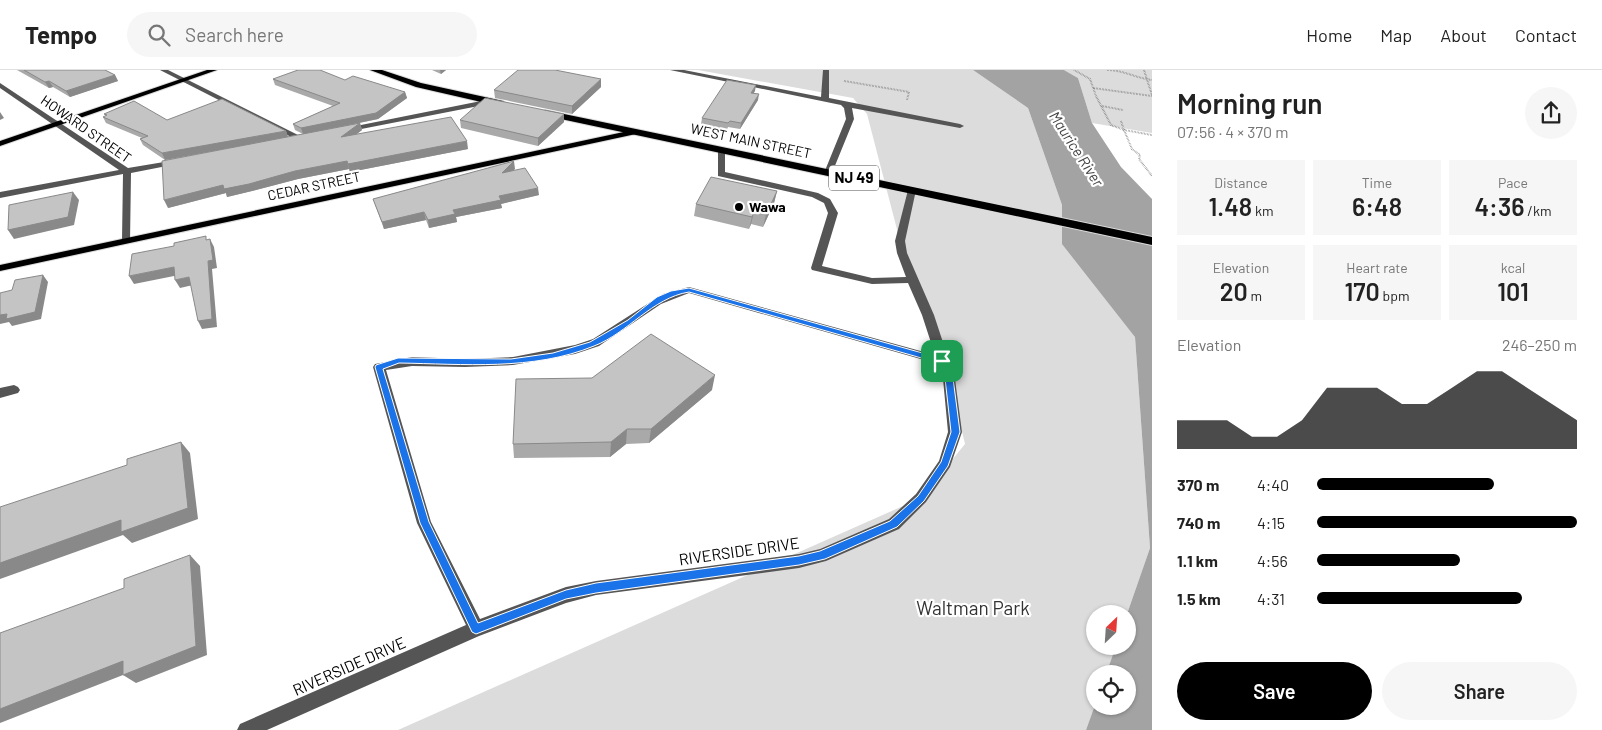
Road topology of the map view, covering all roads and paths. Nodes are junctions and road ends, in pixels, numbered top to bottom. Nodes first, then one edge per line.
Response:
1 (163, 70) edge
2 (214, 70) edge
3 (374, 70) edge
4 (673, 70) edge
5 (1074, 70) edge
6 (1107, 70) edge
7 (1144, 70) edge
8 (826, 74) edge
9 (1147, 79) junction
10 (184, 80) junction
11 (1152, 80) edge
12 (0, 85) edge
13 (1093, 88) junction
14 (1152, 96) edge
15 (825, 98) junction
16 (907, 100) dead end
17 (491, 101) junction
18 (845, 104) junction
19 (510, 105) edge
20 (1102, 106) junction
21 (1123, 110) dead end
22 (538, 112) edge
23 (1121, 121) dead end
24 (57, 125) junction
25 (960, 126) dead end
26 (1124, 130) junction
27 (340, 131) edge
28 (633, 132) junction
29 (1152, 135) edge
30 (312, 137) edge
31 (302, 139) junction
32 (283, 142) edge
33 (0, 144) edge
34 (721, 150) junction
35 (186, 160) edge
36 (127, 171) junction
37 (828, 173) junction
38 (1152, 176) edge
39 (912, 190) junction
40 (0, 194) edge
41 (127, 240) junction
42 (1152, 241) edge
43 (0, 268) edge
44 (912, 280) junction
45 (942, 361) junction
46 (14, 390) dead end
47 (0, 393) edge
48 (476, 629) junction
49 (246, 730) edge

1 - 10 street
2 - 10 main road
3 - 17 highway
4 - 15 street
5 - 13 path
6 - 9 path
7 - 9 path
8 - 15 street
8 - 16 path
9 - 11 path
9 - 14 path
10 - 24 main road
10 - 31 street
12 - 24 street, HOWARD STREET
13 - 14 path
13 - 20 path
15 - 18 street
17 - 19 highway
17 - 27 street
18 - 25 street
18 - 37 street
20 - 21 path
20 - 26 path
22 - 28 highway, WEST MAIN STREET / NJ 49
23 - 26 path
24 - 33 main road
24 - 36 street, HOWARD STREET
26 - 29 path
26 - 38 path
28 - 34 highway, WEST MAIN STREET / NJ 49
28 - 41 main road, CEDAR STREET
30 - 31 street
31 - 32 street
34 - 37 highway, WEST MAIN STREET / NJ 49
34 - 44 street
35 - 36 street
36 - 40 street
36 - 41 street, HOWARD STREET
37 - 39 highway, WEST MAIN STREET / NJ 49
39 - 42 highway, WEST MAIN STREET / NJ 49
39 - 44 street, RIVERSIDE DRIVE
41 - 43 main road, CEDAR STREET
44 - 45 street, RIVERSIDE DRIVE
45 - 48 street, RIVERSIDE DRIVE
45 - 48 street
46 - 47 street
48 - 49 street, RIVERSIDE DRIVE

